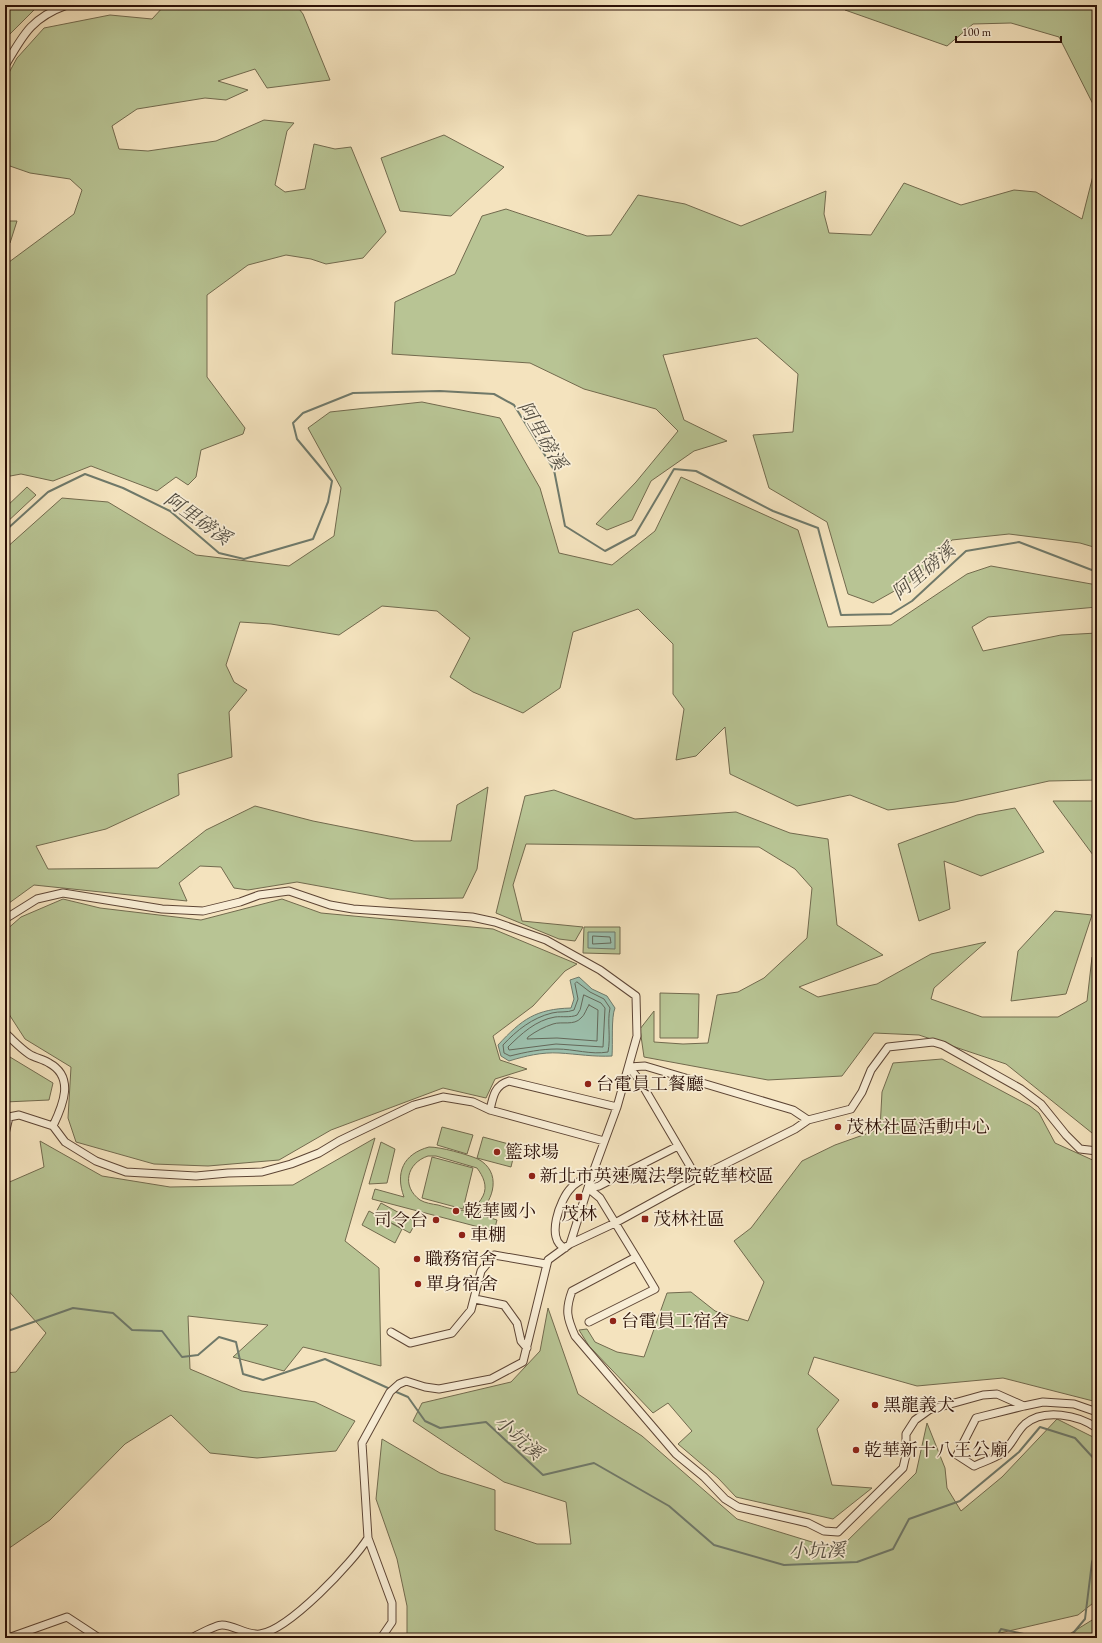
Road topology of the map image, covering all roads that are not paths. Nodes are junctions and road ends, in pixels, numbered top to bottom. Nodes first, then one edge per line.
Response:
1 (67, 5) edge
2 (5, 66) edge
3 (5, 919) edge
4 (5, 1033) edge
5 (629, 1068) junction
6 (617, 1107) junction
7 (490, 1110) junction
8 (808, 1120) junction
9 (53, 1126) junction
10 (5, 1134) edge
11 (604, 1141) junction
12 (678, 1146) junction
13 (1097, 1151) edge
14 (592, 1175) junction
15 (698, 1178) junction
16 (588, 1188) junction
17 (615, 1222) junction
18 (567, 1246) junction
19 (636, 1257) junction
20 (546, 1264) junction
21 (475, 1298) junction
22 (589, 1322) dead end
23 (391, 1332) dead end
24 (527, 1348) junction
25 (1024, 1406) junction
26 (1097, 1412) edge
27 (1097, 1428) edge
28 (368, 1538) junction
29 (8, 1638) edge
30 (99, 1638) edge
31 (191, 1638) edge
32 (382, 1638) edge

1 - 2 street
3 - 5 street
4 - 9 street
5 - 6 street
5 - 8 street
5 - 12 street
6 - 7 street
6 - 11 street
7 - 9 street
7 - 11 street
8 - 13 street
8 - 15 street
9 - 10 street
11 - 14 street
12 - 15 street
12 - 16 street
14 - 16 street
14 - 18 street
15 - 17 street
16 - 17 street
16 - 18 street
17 - 18 street
17 - 19 street
18 - 20 street
19 - 22 street
19 - 25 street
20 - 21 street
20 - 24 street
21 - 23 street
21 - 24 street
24 - 28 street
25 - 26 street
25 - 27 street
28 - 31 street
28 - 32 street
29 - 30 street

